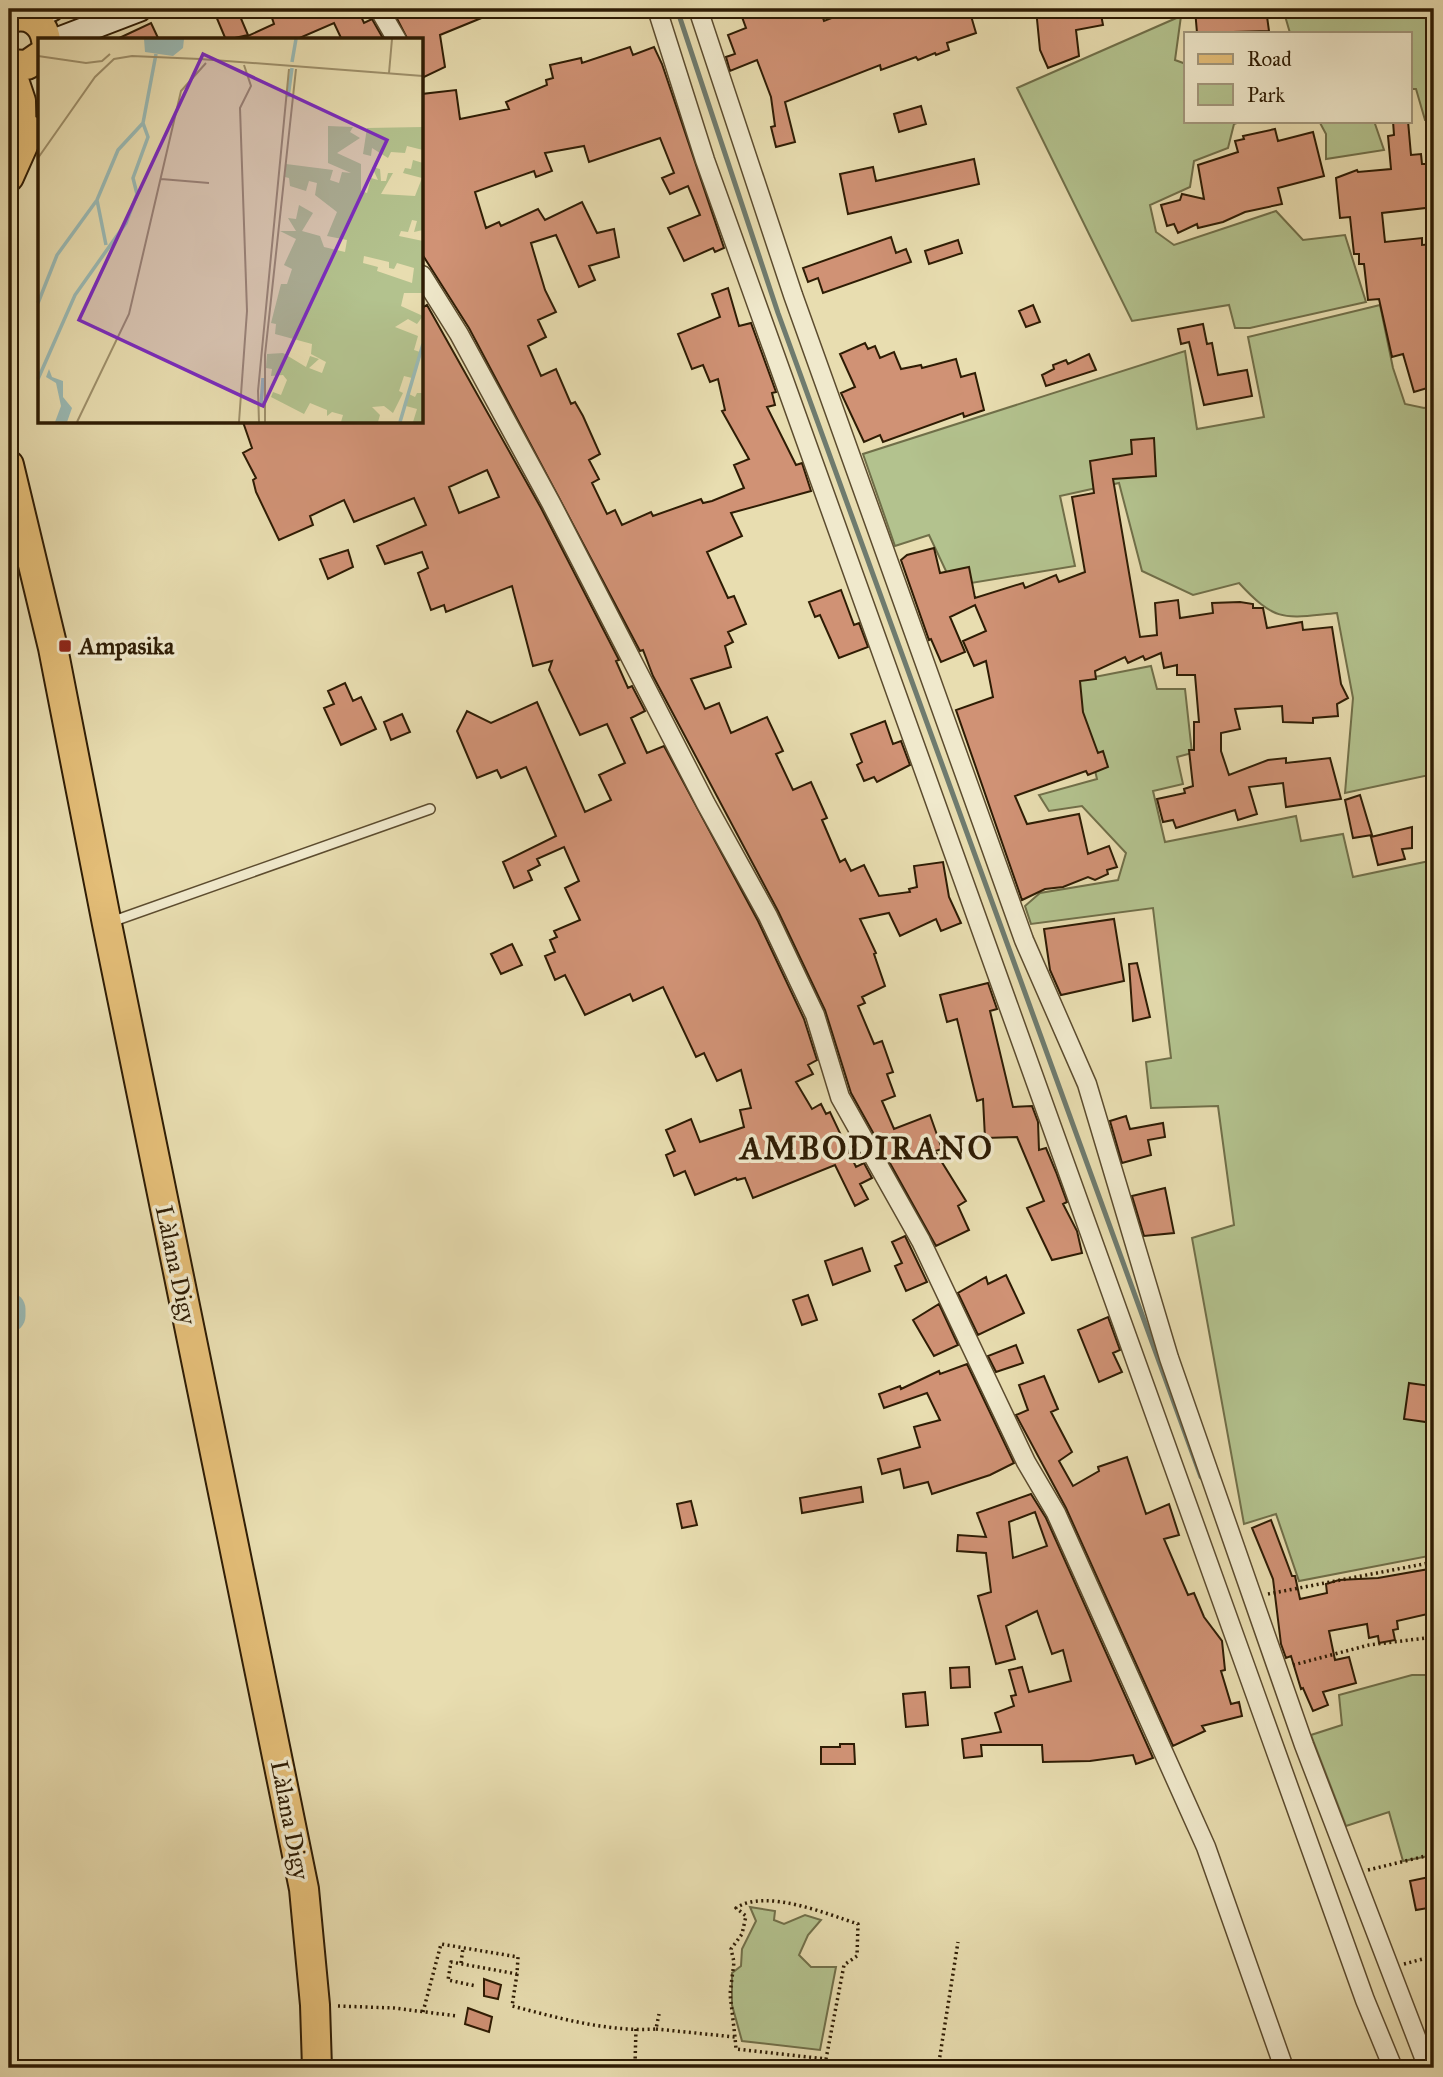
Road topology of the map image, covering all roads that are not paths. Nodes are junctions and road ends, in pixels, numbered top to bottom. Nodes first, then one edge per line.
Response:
1 (51, 9) edge
2 (139, 9) edge
3 (379, 9) edge
4 (657, 9) edge
5 (698, 9) edge
6 (14, 15) edge
7 (45, 38) edge
8 (63, 38) edge
9 (396, 38) edge
10 (38, 57) edge
11 (9, 64) edge
12 (38, 110) edge
13 (22, 146) junction
14 (9, 177) edge
15 (424, 278) edge
16 (9, 465) edge
17 (430, 809) dead end
18 (107, 924) junction
19 (317, 2068) edge
20 (1284, 2068) edge
21 (1393, 2068) edge
22 (1428, 2068) edge

1 - 6 main road
2 - 8 main road
3 - 9 street
4 - 21 street
5 - 22 street
6 - 7 main road
10 - 11 main road
11 - 13 main road
12 - 13 main road
13 - 14 main road
15 - 20 street
16 - 18 main road, Làlana Digy
17 - 18 lane
18 - 19 main road, Làlana Digy

